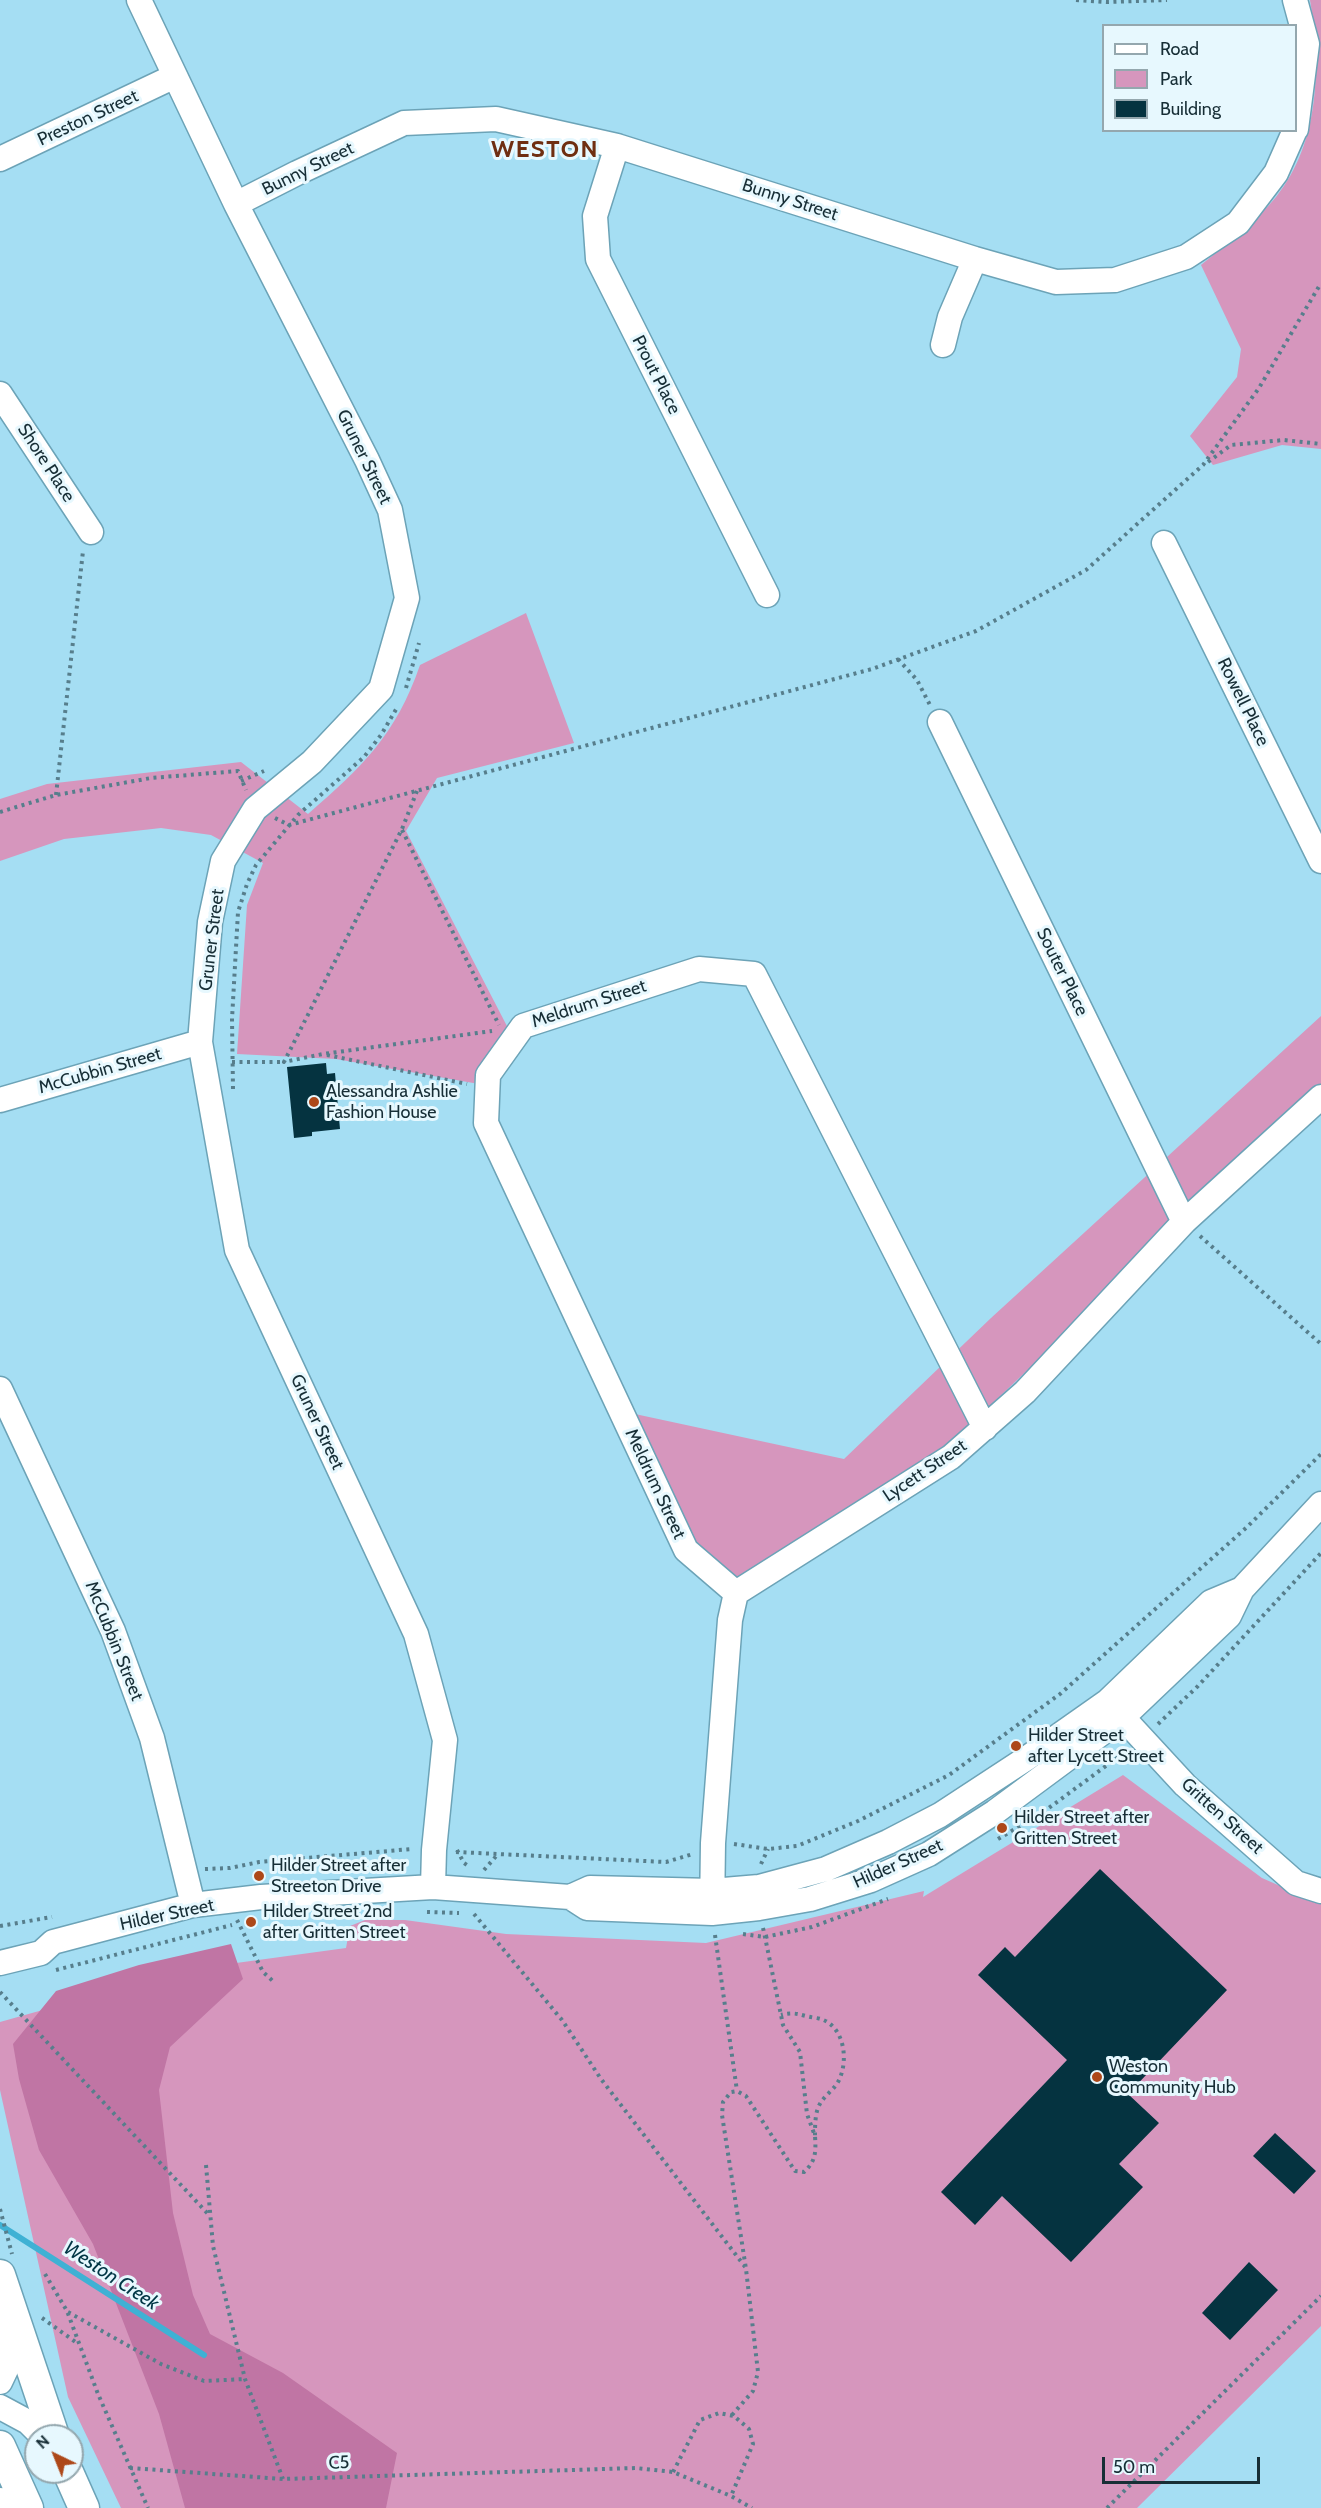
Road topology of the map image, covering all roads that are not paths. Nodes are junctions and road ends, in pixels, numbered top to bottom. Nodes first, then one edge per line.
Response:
1 (139, 0) edge
2 (1295, 0) edge
3 (175, 76) junction
4 (1297, 116) edge
5 (1294, 132) edge
6 (617, 146) junction
7 (0, 159) edge
8 (236, 204) junction
9 (975, 259) junction
10 (943, 345) dead end
11 (0, 394) edge
12 (91, 532) road end
13 (1164, 543) dead end
14 (767, 596) dead end
15 (940, 722) road end
16 (1321, 861) edge
17 (200, 1042) junction
18 (1321, 1097) edge
19 (0, 1100) edge
20 (1184, 1222) junction
21 (0, 1389) edge
22 (985, 1428) junction
23 (1321, 1504) edge
24 (736, 1593) junction
25 (1115, 1709) junction
26 (433, 1887) junction
27 (1321, 1891) edge
28 (193, 1905) junction
29 (716, 1912) junction
30 (53, 1942) junction
31 (0, 1945) edge
32 (0, 1963) edge
33 (4, 2287) edge
34 (0, 2382) edge
35 (0, 2407) edge
36 (30, 2424) edge
37 (50, 2424) edge
38 (0, 2446) edge
39 (73, 2484) edge
40 (0, 2503) edge
41 (2, 2508) edge
42 (28, 2508) edge
43 (84, 2508) edge

1 - 3 street, Gruner Street
2 - 4 street, Bunny Street
3 - 7 street, Preston Street
3 - 8 street, Gruner Street
5 - 9 street, Bunny Street
6 - 8 street, Bunny Street
6 - 9 street, Bunny Street
6 - 14 street, Prout Place
8 - 17 street, Gruner Street
9 - 10 street
11 - 12 street, Shore Place
13 - 16 street, Rowell Place
15 - 20 street, Souter Place
17 - 19 street, McCubbin Street
17 - 26 street, Gruner Street
18 - 20 street, Lycett Street
20 - 22 street, Lycett Street
21 - 28 street, McCubbin Street
22 - 24 street, Lycett Street
22 - 24 street, Meldrum Street
23 - 25 street, Hilder Street
24 - 29 street
25 - 27 street, Gritten Street
25 - 29 street, Hilder Street
26 - 28 street, Hilder Street
26 - 29 street, Hilder Street
28 - 30 street, Hilder Street
30 - 31 street, Hilder Street
30 - 32 street, Hilder Street
33 - 34 street
33 - 37 main road
35 - 36 street
38 - 42 main road
39 - 43 main road
40 - 41 main road

